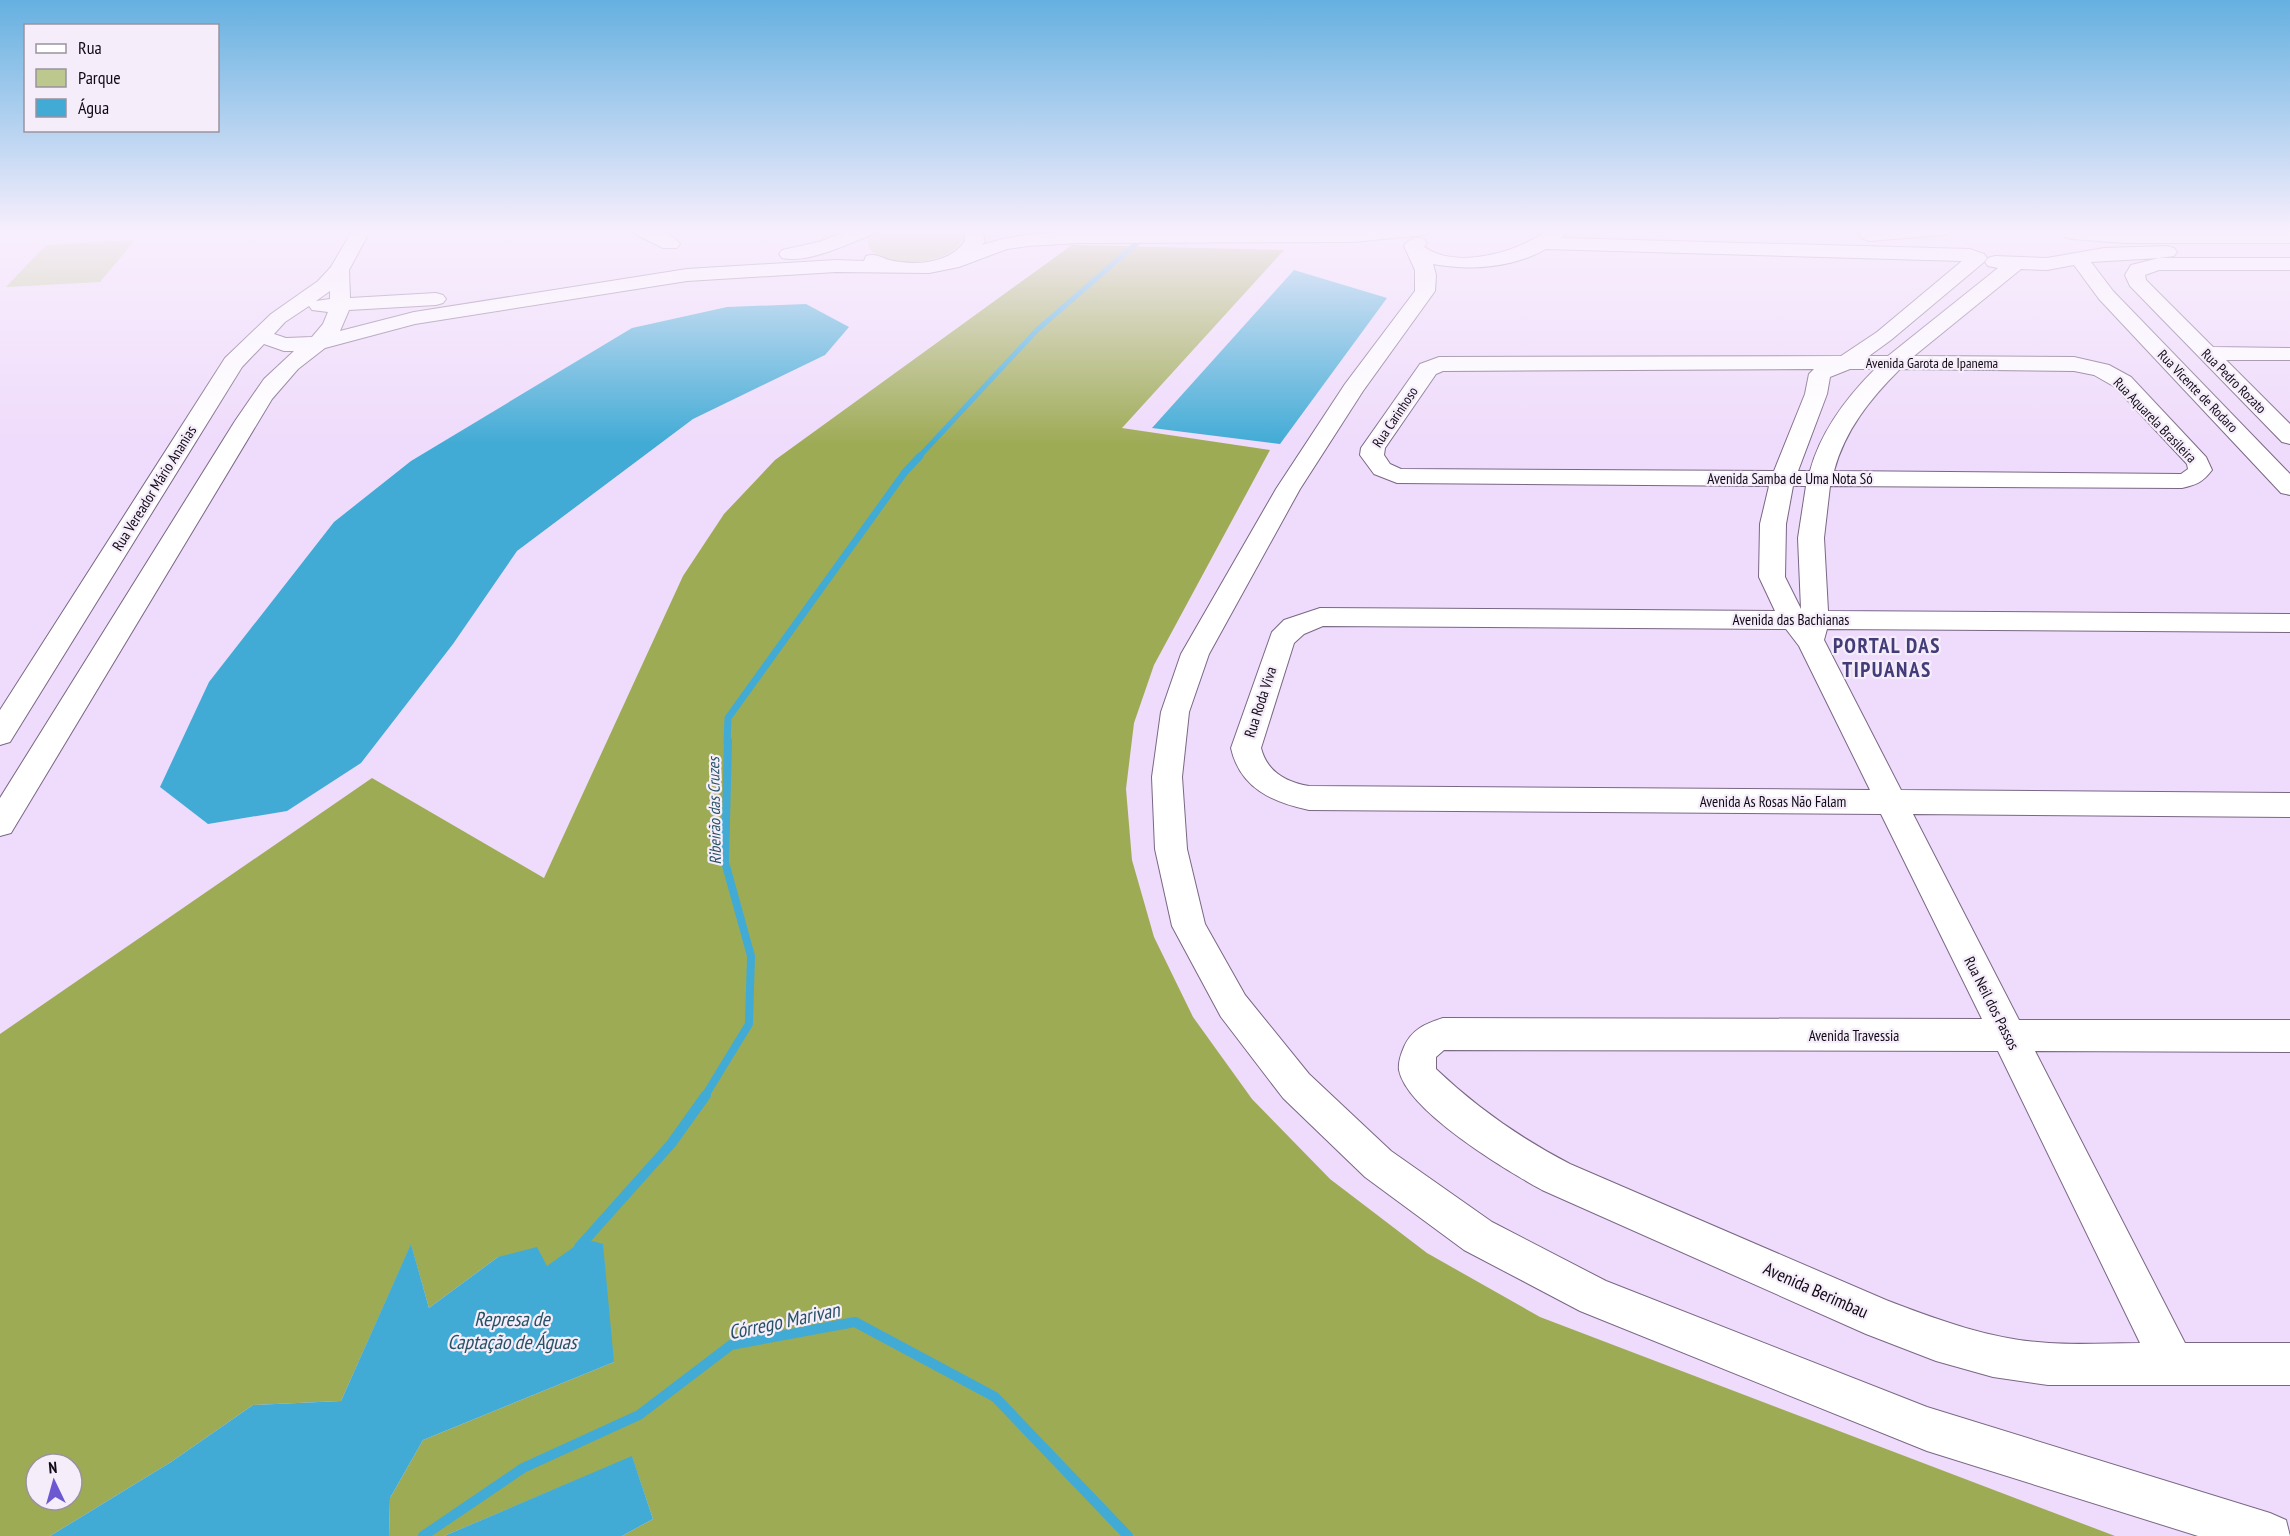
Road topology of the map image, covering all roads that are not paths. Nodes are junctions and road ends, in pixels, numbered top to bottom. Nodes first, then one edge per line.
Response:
1 (303, 301) edge
2 (340, 301) edge
3 (394, 301) edge
4 (524, 301) edge
5 (1417, 301) edge
6 (1418, 301) edge
7 (1926, 301) edge
8 (1969, 301) edge
9 (2111, 301) edge
10 (2155, 301) edge
11 (339, 304) junction
12 (1414, 304) junction
13 (1921, 305) junction
14 (290, 310) junction
15 (1949, 317) junction
16 (261, 336) junction
17 (318, 343) junction
18 (2206, 353) junction
19 (2290, 354) edge
20 (1846, 362) junction
21 (1761, 363) junction
22 (1892, 363) junction
23 (1435, 365) joint
24 (2101, 370) joint
25 (1816, 394) junction
26 (1854, 405) junction
27 (2290, 437) edge
28 (1384, 471) joint
29 (2196, 476) joint
30 (1783, 478) junction
31 (1820, 478) junction
32 (2290, 488) edge
33 (2290, 623) edge
34 (1294, 627) joint
35 (1807, 627) junction
36 (0, 734) edge
37 (1261, 778) joint
38 (1892, 802) junction
39 (2290, 805) edge
40 (0, 824) edge
41 (2008, 1035) junction
42 (2290, 1036) edge
43 (1423, 1046) joint
44 (2173, 1364) junction
45 (2290, 1364) edge
46 (2270, 1536) edge

1 - 14 street, Rua Vereador Mário Ananias
2 - 11 street
3 - 11 street
4 - 17 street
5 - 12 street
6 - 12 street
7 - 13 street, Rua Neil dos Passos
8 - 15 street, Rua Neil dos Passos
9 - 32 street, Rua Vicente de Rodaro
10 - 18 street, Rua Pedro Rozato
11 - 14 street
11 - 17 street
12 - 46 street
13 - 15 street
13 - 20 street, Rua Neil dos Passos
14 - 16 street, Rua Vereador Mário Ananias
15 - 22 street, Rua Neil dos Passos
16 - 17 street
16 - 36 street, Rua Vereador Mário Ananias
17 - 40 street
18 - 19 street
18 - 27 street, Rua Pedro Rozato
20 - 21 street, Avenida Garota de Ipanema
20 - 22 street, Avenida Garota de Ipanema
20 - 25 street, Rua Neil dos Passos
21 - 23 street, Avenida Garota de Ipanema
21 - 25 street, Avenida Garota de Ipanema
22 - 24 street, Avenida Garota de Ipanema
22 - 26 street, Rua Neil dos Passos
23 - 28 street, Rua Carinhoso
24 - 29 street, Rua Aquarela Brasileira
25 - 26 street, Avenida Garota de Ipanema
25 - 30 street, Rua Neil dos Passos
26 - 31 street, Rua Neil dos Passos
28 - 30 street, Avenida Samba de Uma Nota Só
29 - 31 street, Avenida Samba de Uma Nota Só
30 - 31 street, Avenida Samba de Uma Nota Só
30 - 35 street, Rua Neil dos Passos
31 - 35 street, Rua Neil dos Passos
33 - 35 street, Avenida das Bachianas
34 - 35 street, Avenida das Bachianas
34 - 37 street, Rua Roda Viva
35 - 38 street, Rua Neil dos Passos
37 - 38 street, Avenida As Rosas Não Falam
38 - 39 street, Avenida As Rosas Não Falam
38 - 41 street, Rua Neil dos Passos
41 - 42 street, Avenida Travessia
41 - 43 street, Avenida Travessia
41 - 44 street, Rua Neil dos Passos
43 - 44 street, Avenida Berimbau
44 - 45 street, Avenida Berimbau

